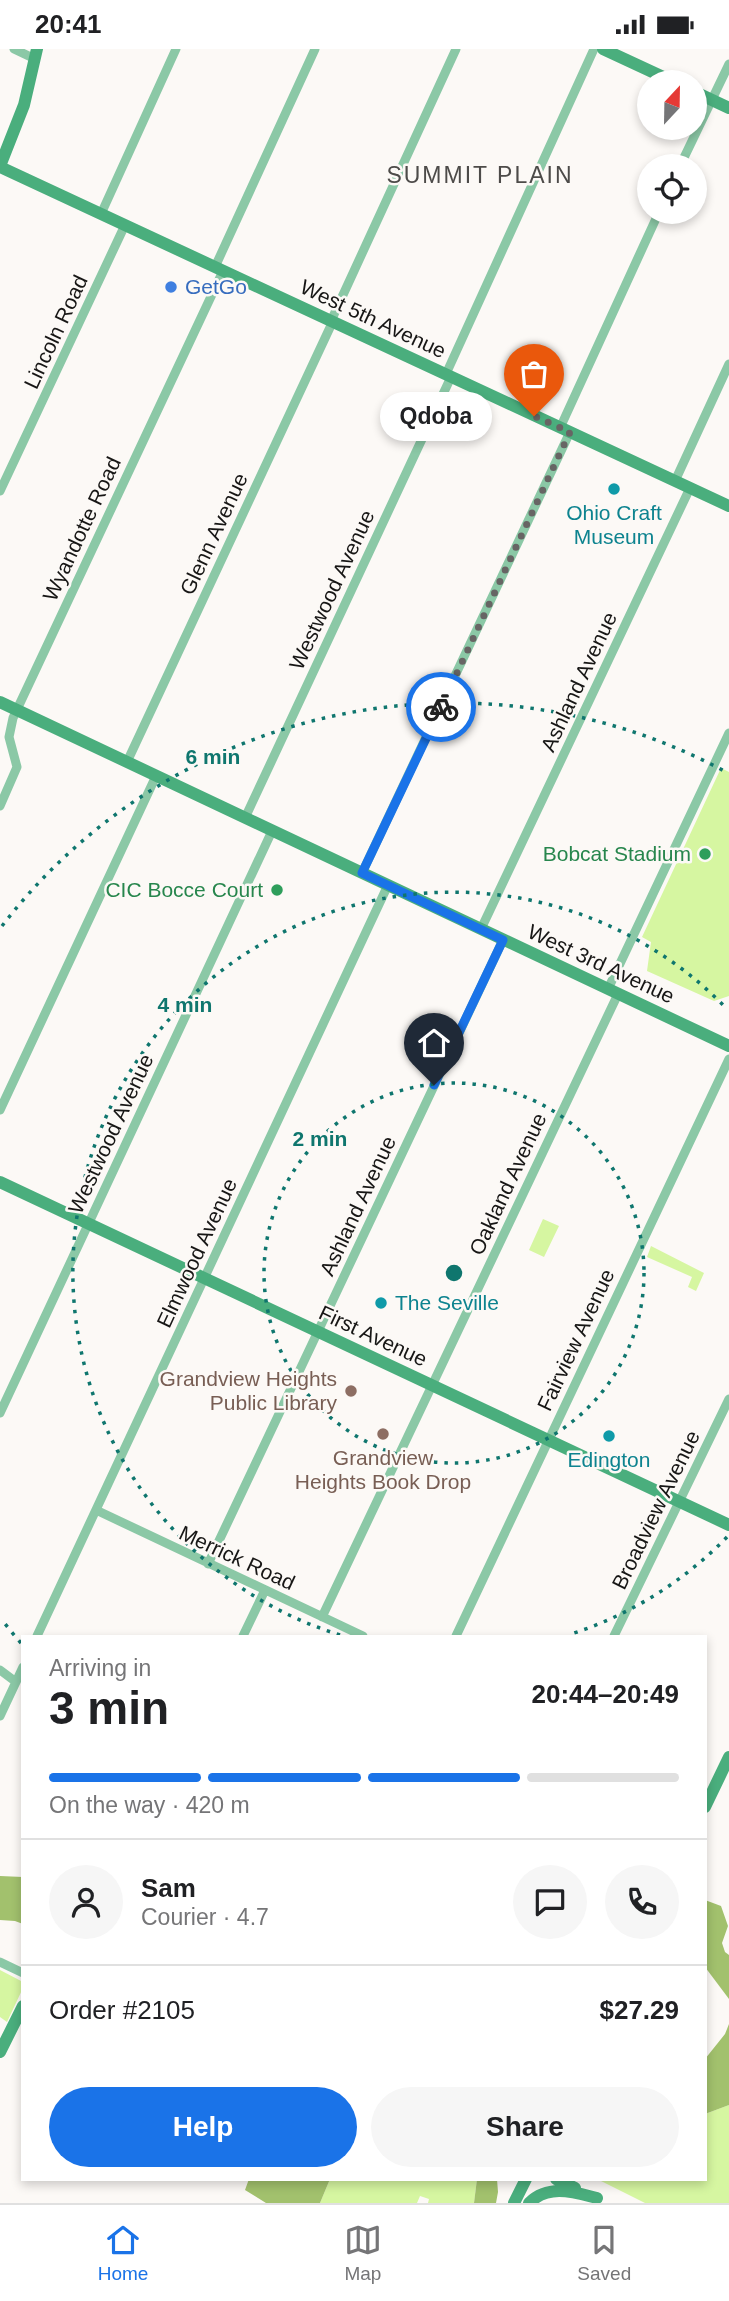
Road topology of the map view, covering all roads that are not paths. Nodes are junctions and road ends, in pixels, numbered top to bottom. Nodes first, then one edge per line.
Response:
1 (14, 49) edge
2 (176, 49) edge
3 (315, 49) edge
4 (456, 49) edge
5 (594, 49) edge
6 (603, 49) edge
7 (36, 54) edge
8 (729, 64) edge
9 (648, 70) edge
10 (707, 98) edge
11 (711, 100) junction
12 (729, 108) edge
13 (686, 154) edge
14 (0, 167) edge
15 (100, 214) junction
16 (655, 224) edge
17 (125, 225) junction
18 (219, 269) junction
19 (332, 321) junction
20 (729, 364) edge
21 (448, 376) junction
22 (565, 430) junction
23 (675, 481) junction
24 (690, 488) junction
25 (0, 491) edge
26 (729, 506) edge
27 (0, 702) edge
28 (16, 710) junction
29 (729, 733) edge
30 (127, 762) junction
31 (156, 776) junction
32 (0, 806) edge
33 (245, 818) junction
34 (272, 831) junction
35 (362, 873) junction
36 (388, 885) junction
37 (481, 929) junction
38 (503, 940) junction
39 (613, 991) junction
40 (729, 1046) edge
41 (729, 1059) edge
42 (0, 1109) edge
43 (0, 1182) edge
44 (89, 1224) junction
45 (205, 1278) junction
46 (317, 1331) junction
47 (433, 1385) junction
48 (729, 1399) edge
49 (0, 1413) edge
50 (549, 1440) junction
51 (680, 1501) junction
52 (96, 1510) junction
53 (729, 1525) edge
54 (208, 1564) junction
55 (265, 1590) junction
56 (323, 1617) junction
57 (37, 1635) edge
58 (243, 1635) edge
59 (361, 1635) edge
60 (456, 1635) edge
61 (614, 1635) edge
62 (0, 1670) edge
63 (21, 1671) edge
64 (16, 1682) junction
65 (0, 1716) edge
66 (729, 1757) edge
67 (723, 1784) edge
68 (707, 1804) edge
69 (0, 1962) edge
70 (21, 1972) edge
71 (21, 2010) edge
72 (0, 2052) edge
73 (525, 2181) edge
74 (560, 2181) edge
75 (602, 2201) edge
76 (514, 2203) edge
77 (529, 2203) edge

1 - 7 street
2 - 15 street
3 - 18 street, Wyandotte Road
4 - 19 street, Glenn Avenue
5 - 21 street, Westwood Avenue
6 - 9 street
7 - 14 street
8 - 11 street
10 - 11 street
11 - 12 street
11 - 13 street
14 - 15 street, West 5th Avenue
15 - 17 street, West 5th Avenue
16 - 22 street
17 - 18 street, West 5th Avenue
17 - 25 street, Lincoln Road
18 - 19 street, West 5th Avenue
18 - 28 street, Wyandotte Road
19 - 21 street, West 5th Avenue
19 - 30 street, Glenn Avenue
20 - 23 street
21 - 22 street, West 5th Avenue
21 - 33 street, Westwood Avenue
22 - 23 street, West 5th Avenue
22 - 35 street
23 - 24 street, West 5th Avenue
24 - 26 street, West 5th Avenue
24 - 37 street, Ashland Avenue
27 - 28 street, West 3rd Avenue
28 - 30 street, West 3rd Avenue
28 - 32 street, Wyandotte Road
29 - 39 street, Oakland Avenue
30 - 31 street, West 3rd Avenue
31 - 33 street, West 3rd Avenue
31 - 42 street
33 - 34 street, West 3rd Avenue
34 - 35 street, West 3rd Avenue
34 - 44 street, Westwood Avenue
35 - 36 street, West 3rd Avenue
36 - 37 street, West 3rd Avenue
36 - 45 street, Elmwood Avenue
37 - 38 street, West 3rd Avenue
38 - 39 street, West 3rd Avenue
38 - 46 street, Ashland Avenue
39 - 40 street, West 3rd Avenue
39 - 47 street, Oakland Avenue
41 - 50 street, Fairview Avenue
43 - 44 street, First Avenue
44 - 45 street, First Avenue
44 - 49 street, Westwood Avenue
45 - 46 street, First Avenue
45 - 52 street, Elmwood Avenue
46 - 47 street, First Avenue
46 - 54 street, Ashland Avenue
47 - 50 street, First Avenue
47 - 56 street, Oakland Avenue
48 - 51 street, Broadview Avenue
50 - 51 street, First Avenue
50 - 60 street, Fairview Avenue
51 - 53 street, First Avenue
51 - 61 street, Broadview Avenue
52 - 54 street, Merrick Road
52 - 57 street, Elmwood Avenue
54 - 55 street, Merrick Road
55 - 56 street, Merrick Road
55 - 58 street
56 - 59 street, Merrick Road
62 - 64 street
63 - 64 street
64 - 65 street
66 - 67 street
67 - 68 street
69 - 70 street
71 - 72 street
73 - 76 street
74 - 75 street
75 - 77 street

